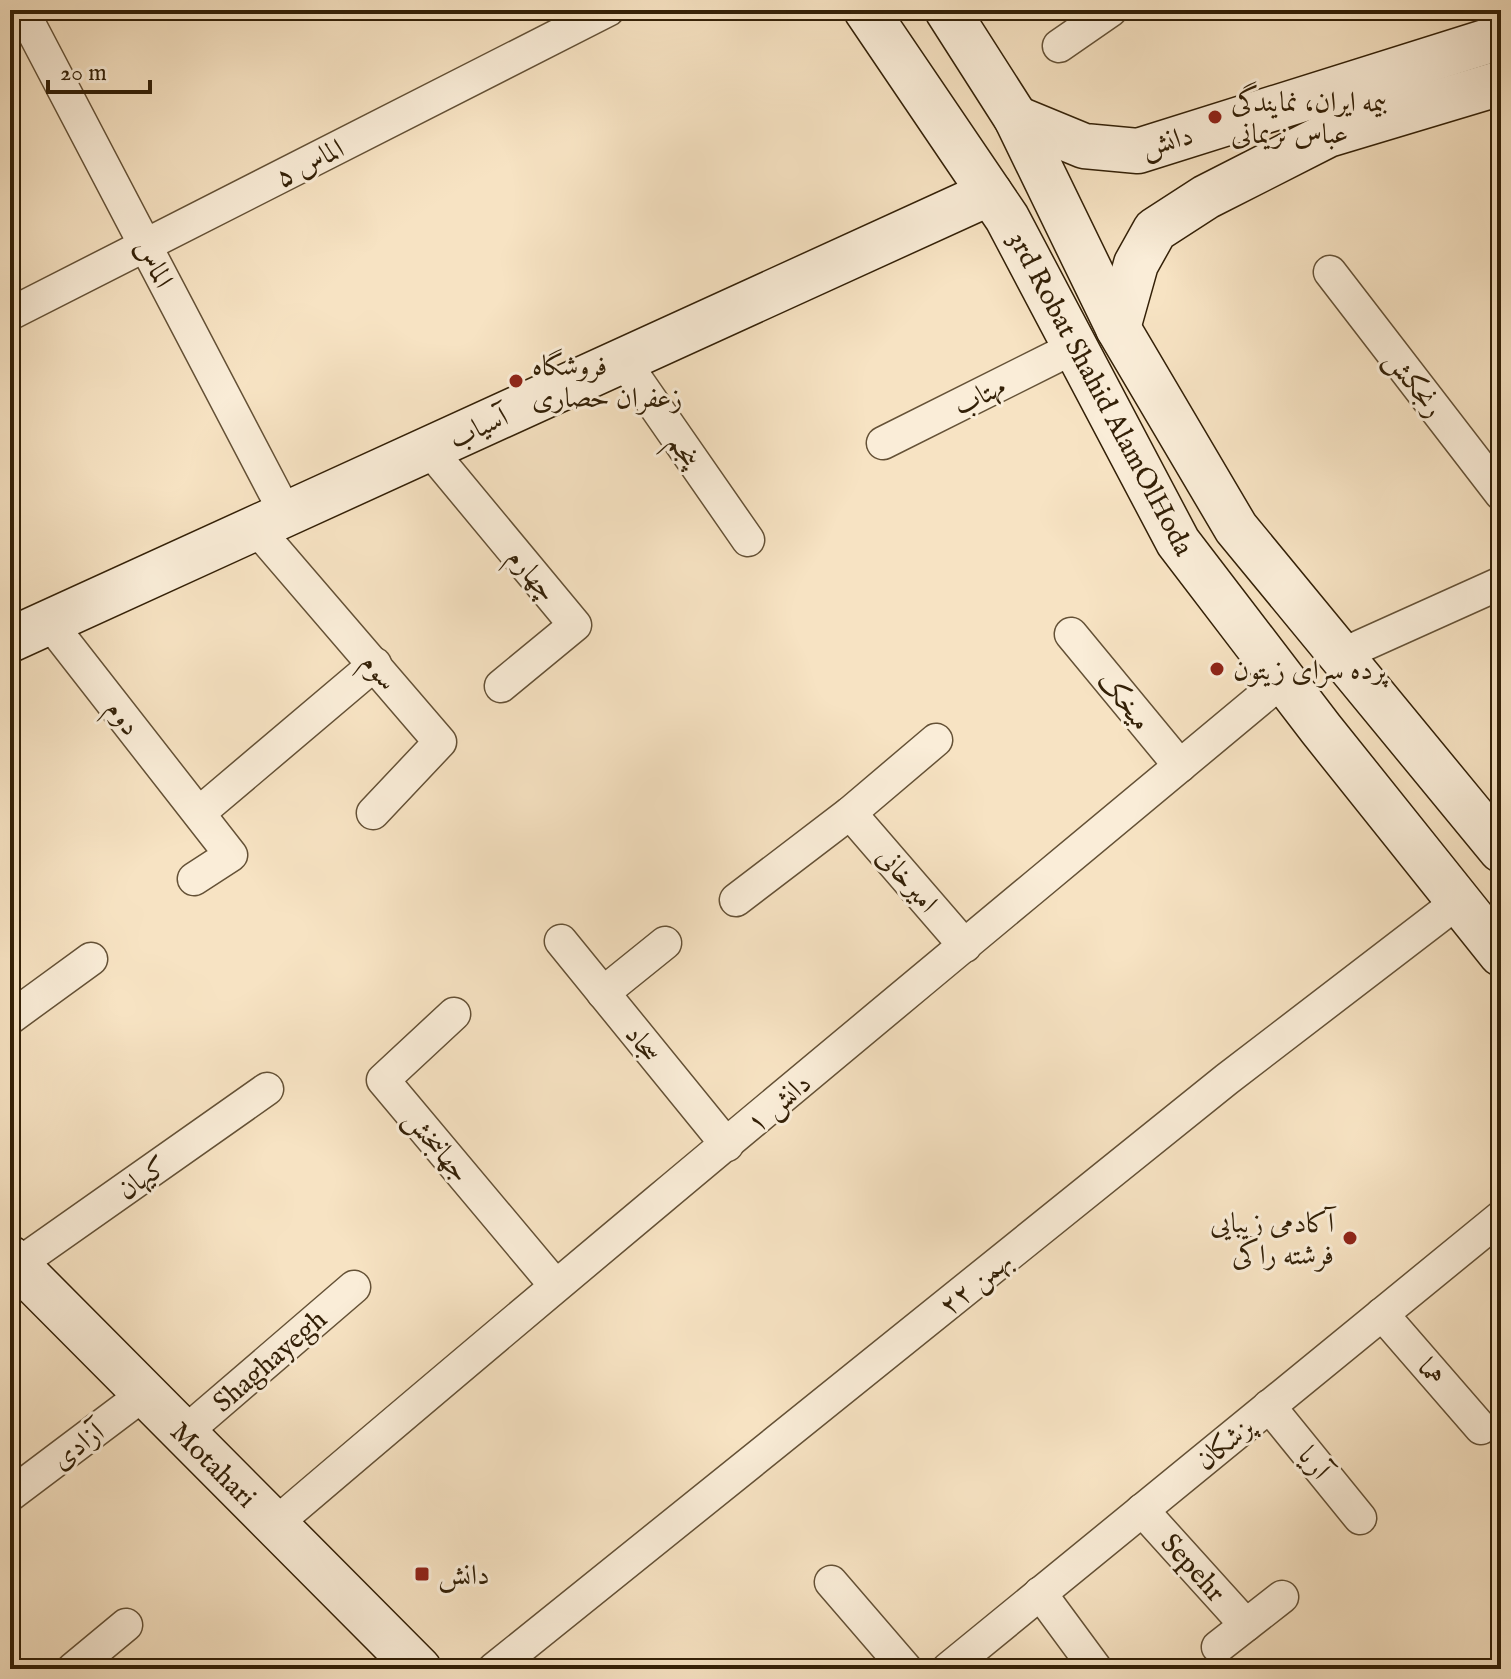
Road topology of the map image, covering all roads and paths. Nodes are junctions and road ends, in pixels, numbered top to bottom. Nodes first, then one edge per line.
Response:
1 (608, 10) edge
2 (866, 10) edge
3 (947, 10) edge
4 (1111, 10) edge
5 (20, 13) edge
6 (1501, 37) edge
7 (1059, 46) dead end
8 (1501, 83) edge
9 (1016, 118) junction
10 (1187, 136) junction
11 (990, 193) junction
12 (1206, 197) junction
13 (145, 245) junction
14 (1330, 272) dead end
15 (10, 314) edge
16 (1118, 328) junction
17 (1075, 347) junction
18 (623, 360) junction
19 (883, 443) dead end
20 (429, 449) junction
21 (1501, 494) edge
22 (271, 521) junction
23 (748, 540) dead end
24 (1501, 583) edge
25 (49, 622) junction
26 (1071, 634) dead end
27 (10, 640) edge
28 (1341, 655) junction
29 (375, 664) junction
30 (1283, 680) junction
31 (501, 686) dead end
32 (936, 740) dead end
33 (1180, 766) junction
34 (199, 813) junction
35 (373, 813) dead end
36 (850, 813) junction
37 (1501, 850) edge
38 (194, 879) dead end
39 (736, 900) dead end
40 (1459, 901) junction
41 (561, 941) dead end
42 (665, 943) dead end
43 (965, 946) junction
44 (1501, 954) edge
45 (91, 959) dead end
46 (603, 993) junction
47 (454, 1014) dead end
48 (10, 1018) edge
49 (267, 1089) dead end
50 (727, 1145) junction
51 (1501, 1217) edge
52 (14, 1262) edge
53 (555, 1285) junction
54 (354, 1287) dead end
55 (1382, 1314) junction
56 (144, 1394) junction
57 (1269, 1406) junction
58 (1481, 1428) dead end
59 (183, 1434) junction
60 (10, 1495) edge
61 (1142, 1510) junction
62 (1360, 1518) dead end
63 (274, 1525) junction
64 (831, 1582) dead end
65 (1040, 1593) junction
66 (1282, 1597) dead end
67 (126, 1625) dead end
68 (1246, 1625) junction
69 (1218, 1647) dead end
70 (73, 1669) edge
71 (419, 1669) edge
72 (494, 1669) edge
73 (906, 1669) edge
74 (948, 1669) edge
75 (1096, 1669) edge

1 - 13 street, الماس ۵
2 - 11 main road, 3rd Robat Shahid AlamOlHoda
3 - 9 main road, 3rd Robat Shahid AlamOlHoda
4 - 7 street
5 - 13 street, الماس
6 - 10 main road, دانش
8 - 12 main road
9 - 10 main road, دانش
9 - 16 main road, 3rd Robat Shahid AlamOlHoda
10 - 12 main road
11 - 17 main road, 3rd Robat Shahid AlamOlHoda
11 - 18 main road, آسیاب
12 - 16 main road
13 - 15 street, الماس ۵
13 - 22 street, الماس
14 - 21 street, رنجکش
16 - 28 main road, 3rd Robat Shahid AlamOlHoda
17 - 19 street, مهتاب
17 - 30 main road, 3rd Robat Shahid AlamOlHoda
18 - 20 main road, آسیاب
18 - 23 street, پنجم
20 - 22 main road, آسیاب
20 - 31 street, چهارم
22 - 25 main road, آسیاب
22 - 29 street, سوم
24 - 28 street
25 - 27 main road, آسیاب
25 - 34 street, دوم
26 - 33 street, میخک
28 - 37 main road, 3rd Robat Shahid AlamOlHoda
29 - 34 street
29 - 35 street, سوم
30 - 33 street, دانش ۱
30 - 40 main road, 3rd Robat Shahid AlamOlHoda
32 - 36 street
33 - 43 street, دانش ۱
34 - 38 street, دوم
36 - 39 street
36 - 43 street, امیرخانی
40 - 44 main road, 3rd Robat Shahid AlamOlHoda
40 - 72 street, ۲۲ بهمن
41 - 46 street, سجاد
42 - 46 street
43 - 50 street, دانش ۱
45 - 48 street
46 - 50 street, سجاد
47 - 53 street, جهانبخش
49 - 52 street, کیهان
50 - 53 street, دانش ۱
51 - 55 street, پزشکان
52 - 56 main road, Motahari
53 - 63 street, دانش ۱
54 - 59 street, Shaghayegh
55 - 57 street, پزشکان
55 - 58 street, هما
56 - 59 main road, Motahari
56 - 60 street, آزادی
57 - 61 street, پزشکان
57 - 62 street, آریا
59 - 63 main road, Motahari
61 - 65 street, پزشکان
61 - 68 street, Sepehr
63 - 71 main road, Motahari
64 - 73 street
65 - 74 street, پزشکان
65 - 75 street
66 - 68 street
67 - 70 street
68 - 69 street

